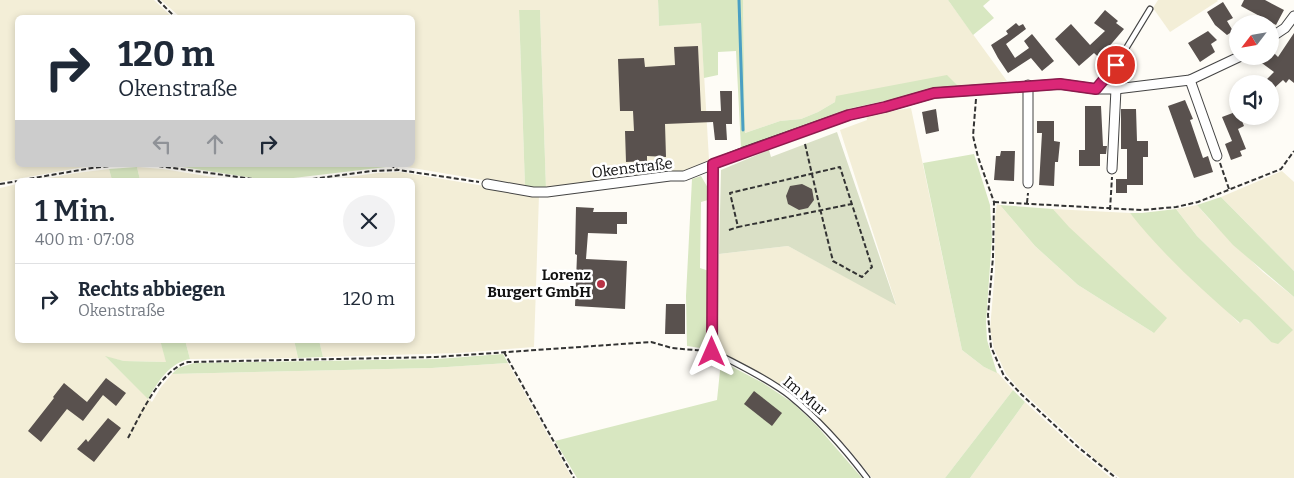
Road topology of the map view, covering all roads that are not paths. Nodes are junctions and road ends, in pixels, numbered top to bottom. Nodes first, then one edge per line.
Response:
1 (1150, 9) dead end
2 (1294, 16) edge
3 (1279, 32) edge
4 (1229, 62) edge
5 (1190, 80) junction
6 (1028, 85) junction
7 (1096, 89) junction
8 (1116, 89) junction
9 (1217, 156) road end
10 (713, 164) junction
11 (1112, 170) road end
12 (1028, 183) dead end
13 (487, 184) road end
14 (867, 478) edge

1 - 7 lane
2 - 3 street
4 - 5 street, Okenstraße
5 - 8 street, Okenstraße
5 - 9 street
6 - 7 street, Okenstraße
6 - 10 street, Okenstraße
6 - 12 street
7 - 8 street, Okenstraße
8 - 11 street
10 - 13 street, Okenstraße
10 - 14 lane, Im Mur

